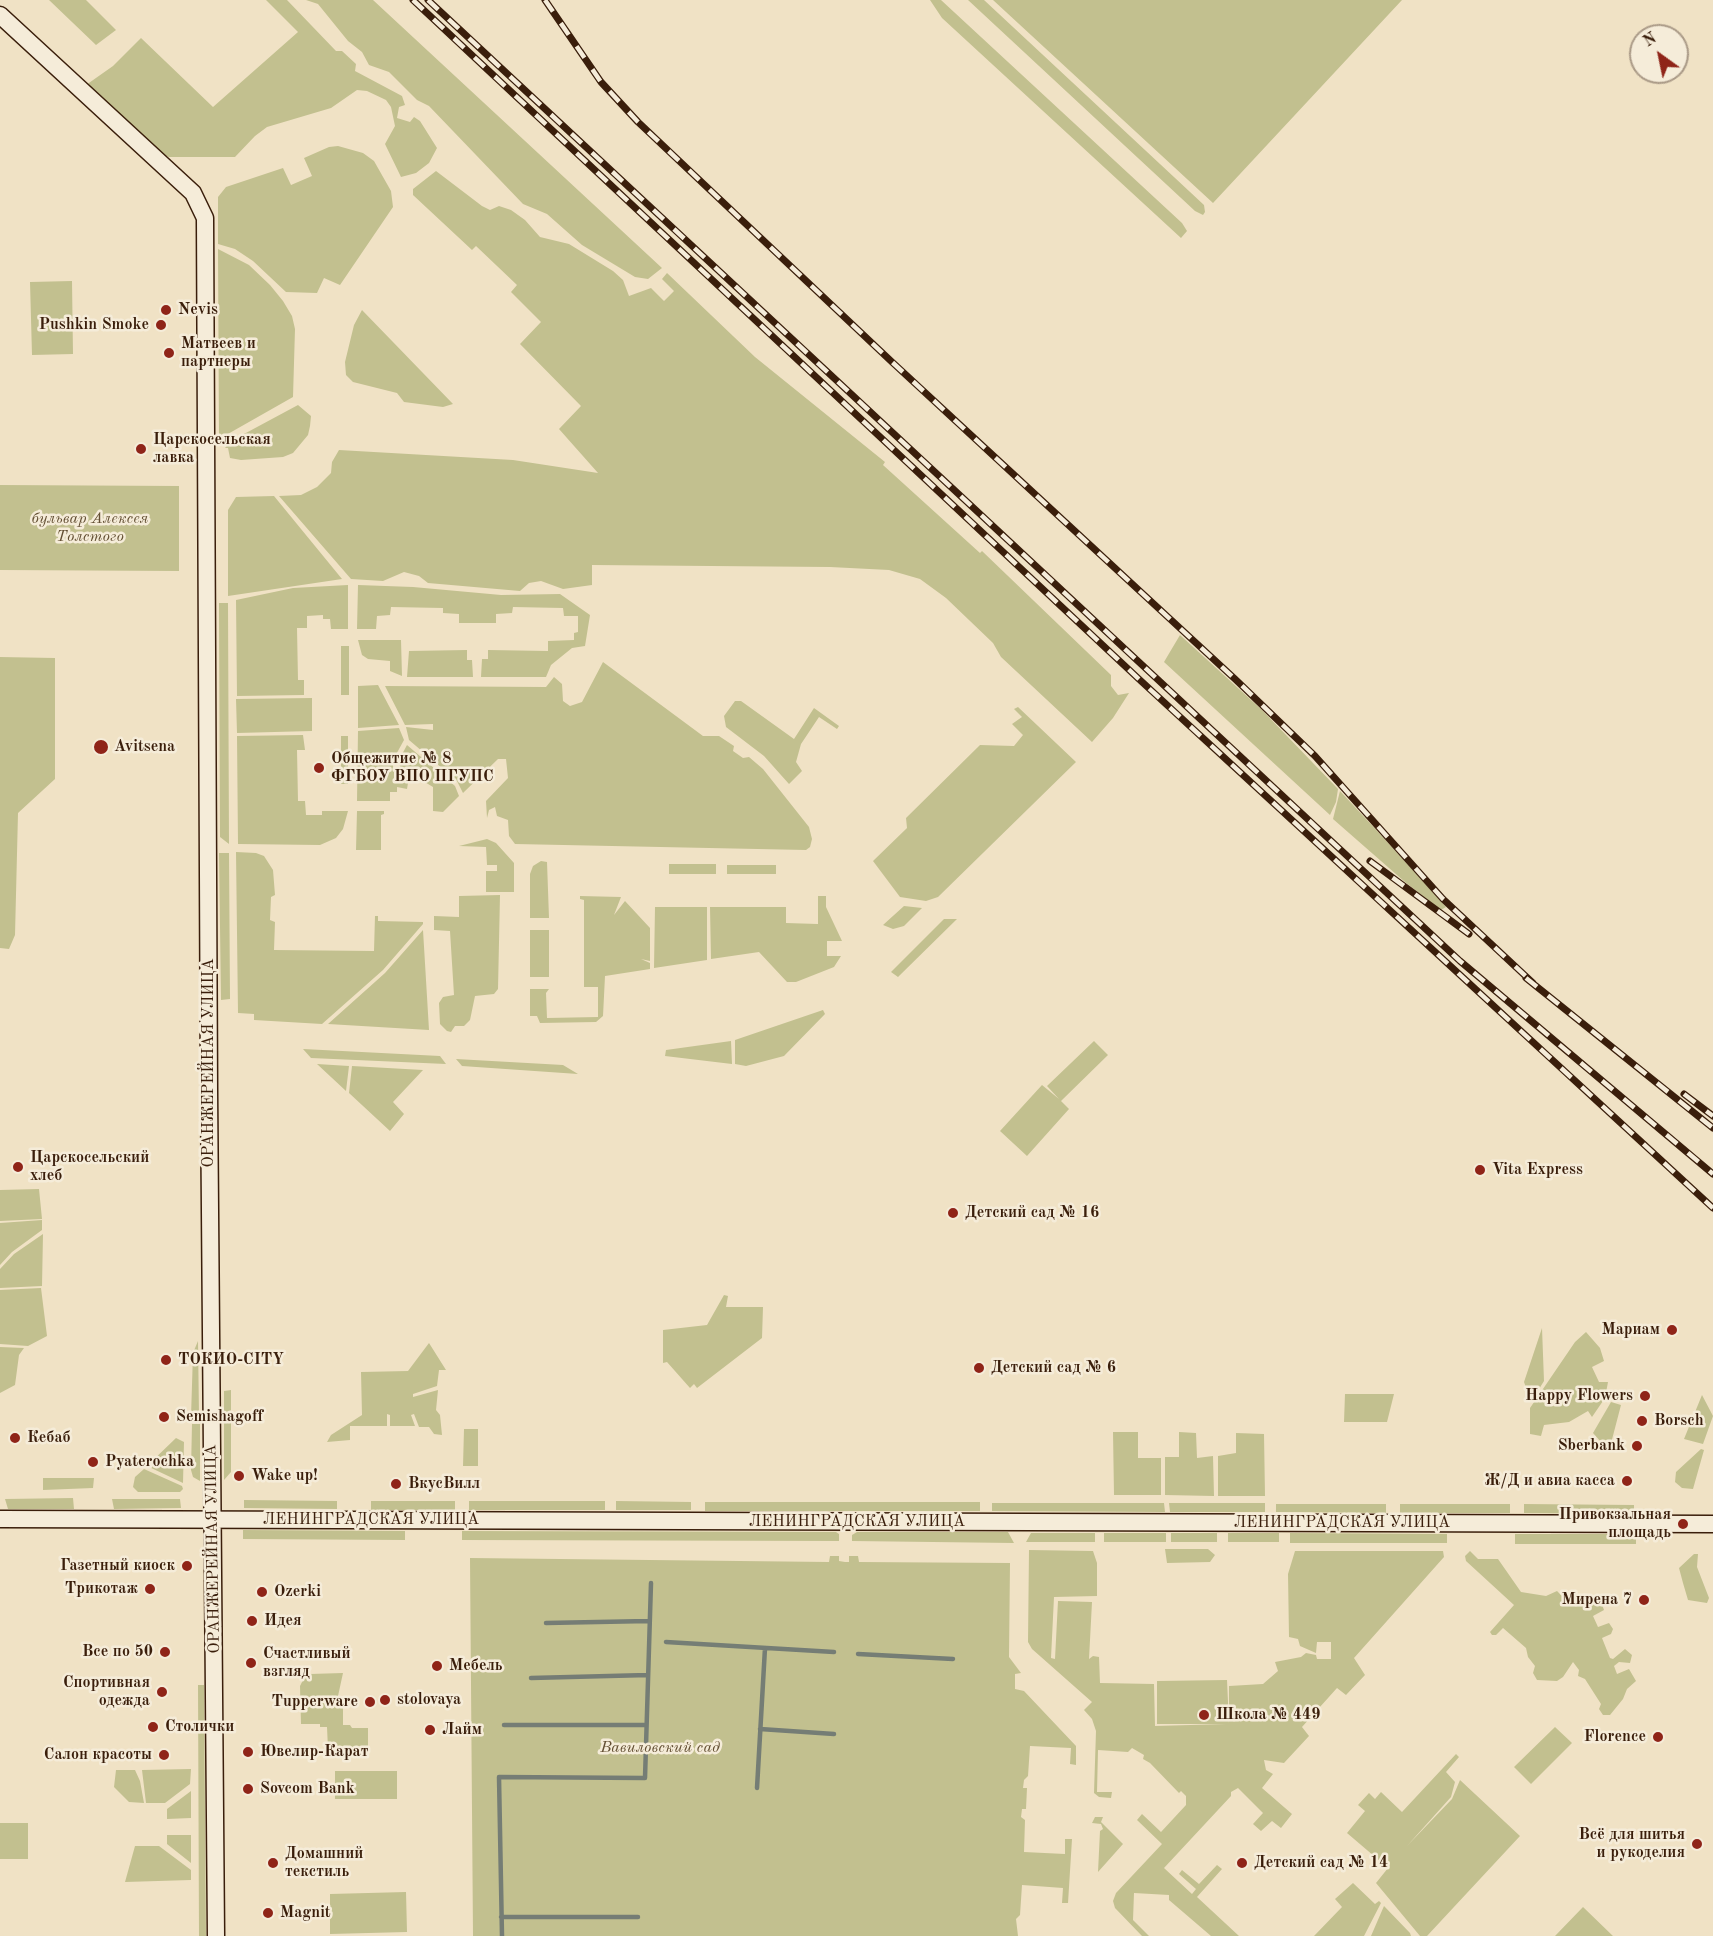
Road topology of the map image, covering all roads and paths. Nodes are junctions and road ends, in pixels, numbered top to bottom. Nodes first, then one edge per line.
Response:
1 (0, 15) edge
2 (0, 1519) edge
3 (213, 1520) junction
4 (1713, 1524) edge
5 (216, 1936) edge

1 - 3 street, ОРАНЖЕРЕЙНАЯ УЛИЦА
2 - 3 street, ЛЕНИНГРАДСКАЯ УЛИЦА
3 - 4 street, ЛЕНИНГРАДСКАЯ УЛИЦА
3 - 5 street, ОРАНЖЕРЕЙНАЯ УЛИЦА

